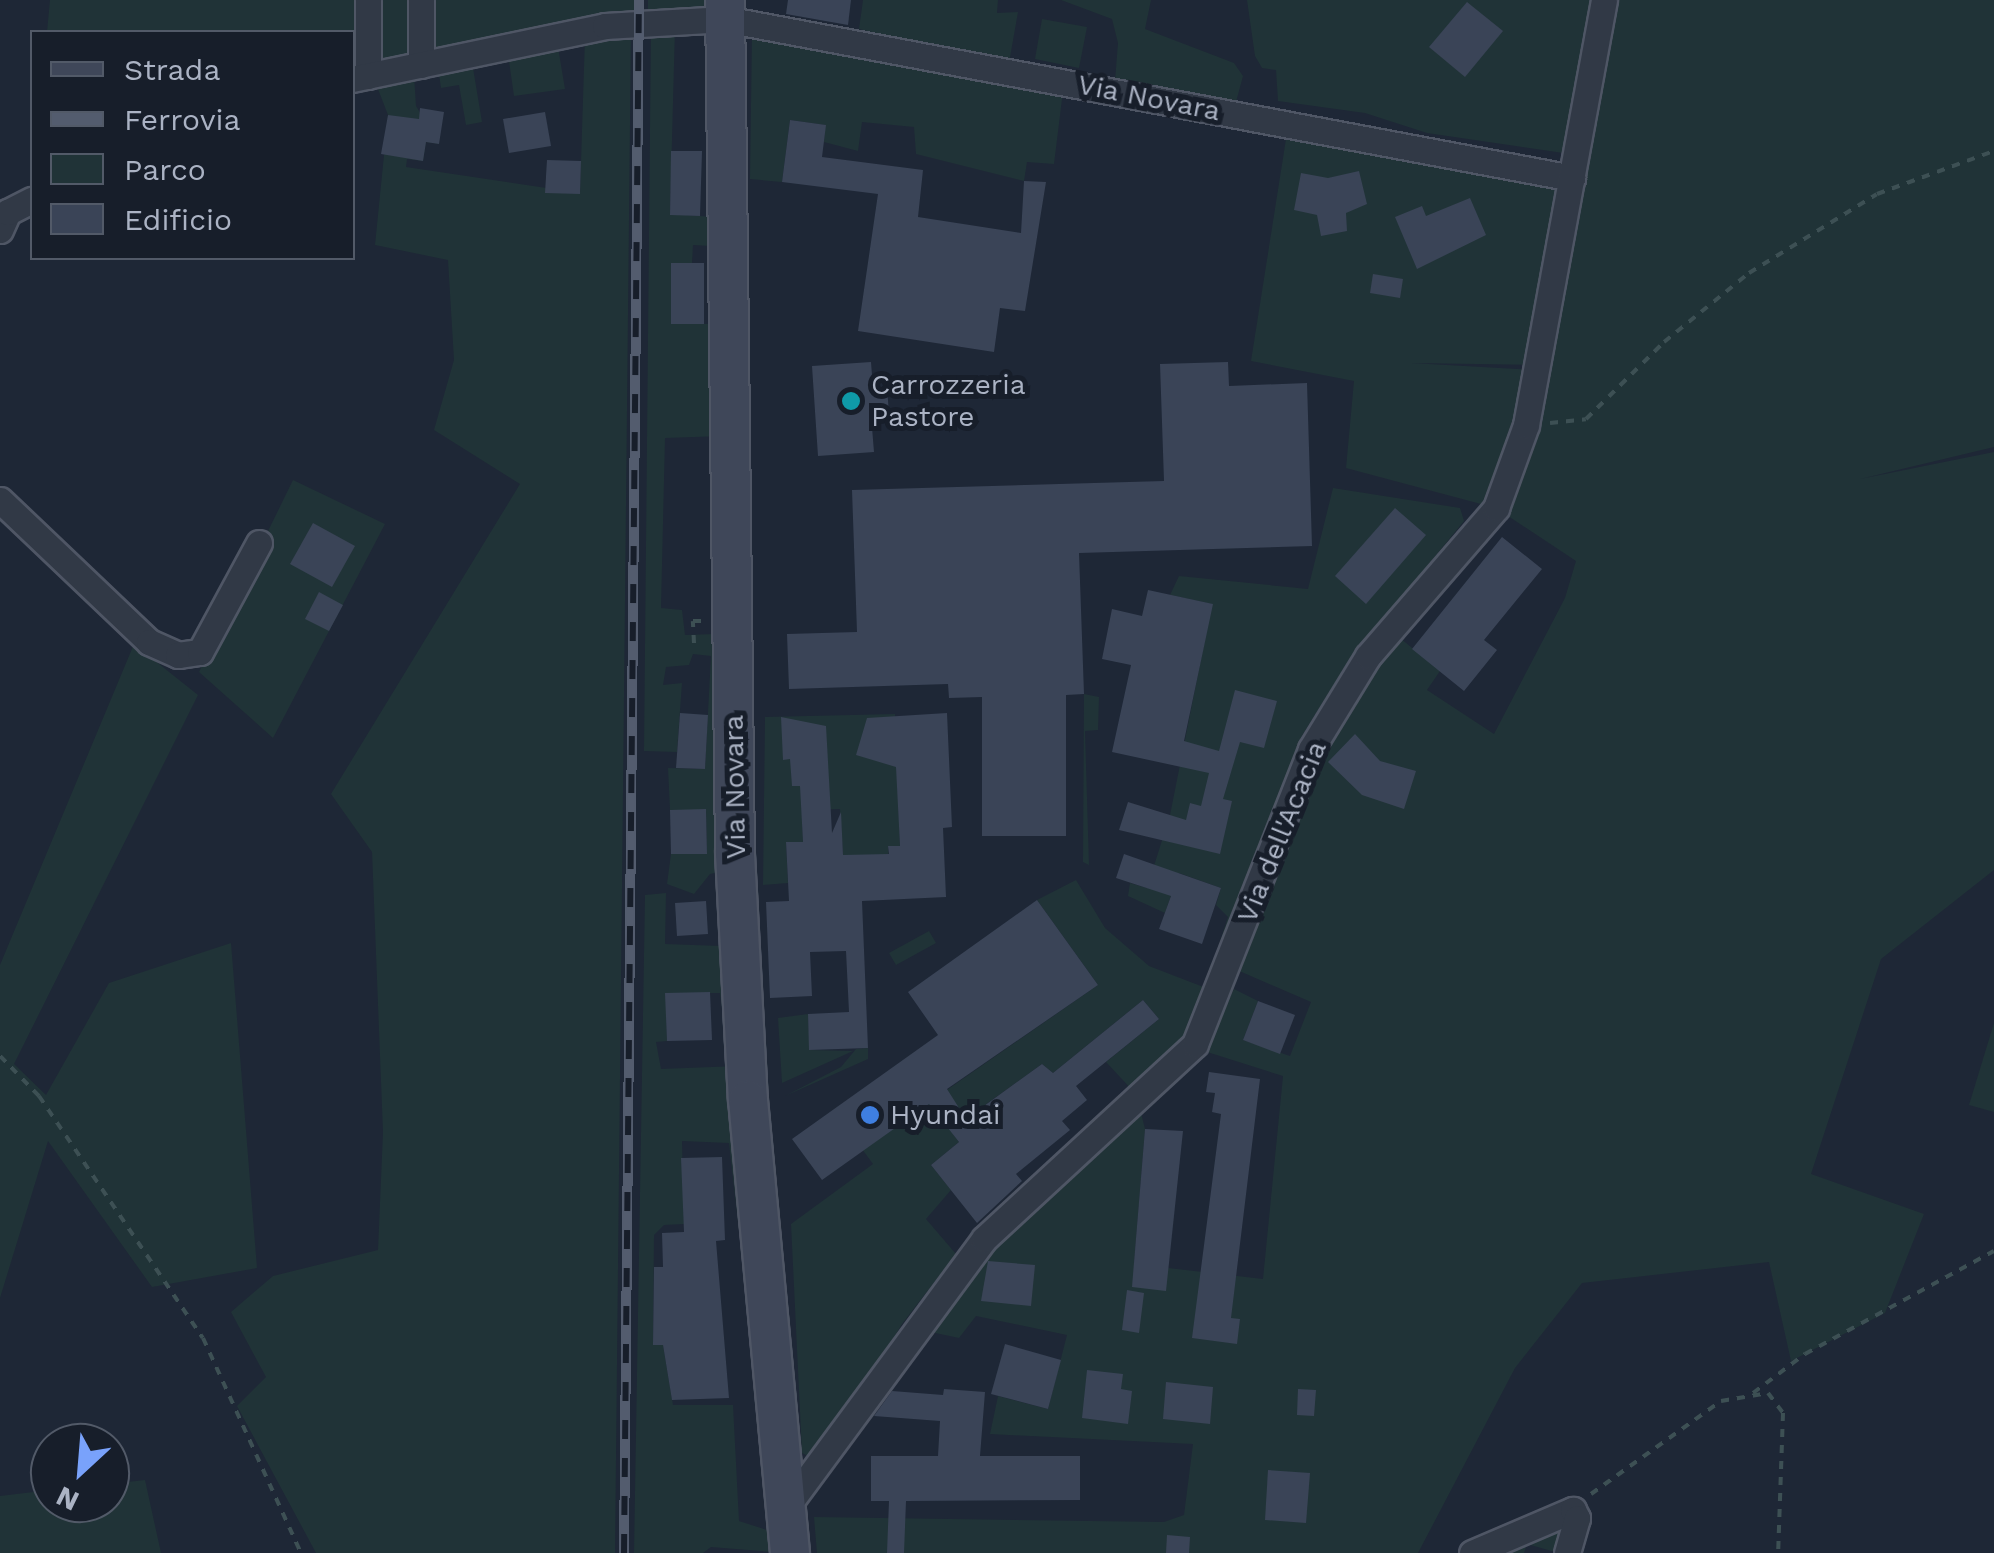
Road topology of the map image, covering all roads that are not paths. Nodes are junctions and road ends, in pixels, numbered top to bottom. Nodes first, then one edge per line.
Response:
1 (368, 0) edge
2 (422, 0) edge
3 (1604, 0) edge
4 (725, 10) edge
5 (605, 13) edge
6 (421, 65) junction
7 (360, 77) edge
8 (1572, 178) junction
9 (30, 201) edge
10 (3, 218) edge
11 (0, 500) edge
12 (259, 543) dead end
13 (785, 1508) junction
14 (790, 1553) edge
15 (1472, 1553) edge
16 (1567, 1553) edge

1 - 7 street
2 - 6 street
3 - 8 street, Via dell'Acacia
4 - 5 street
4 - 8 street, Via Novara
4 - 13 main road, Via Novara
5 - 6 street
6 - 7 street
8 - 13 street, Via dell'Acacia
9 - 10 street
11 - 12 street
13 - 14 main road, Via Novara
15 - 16 street

